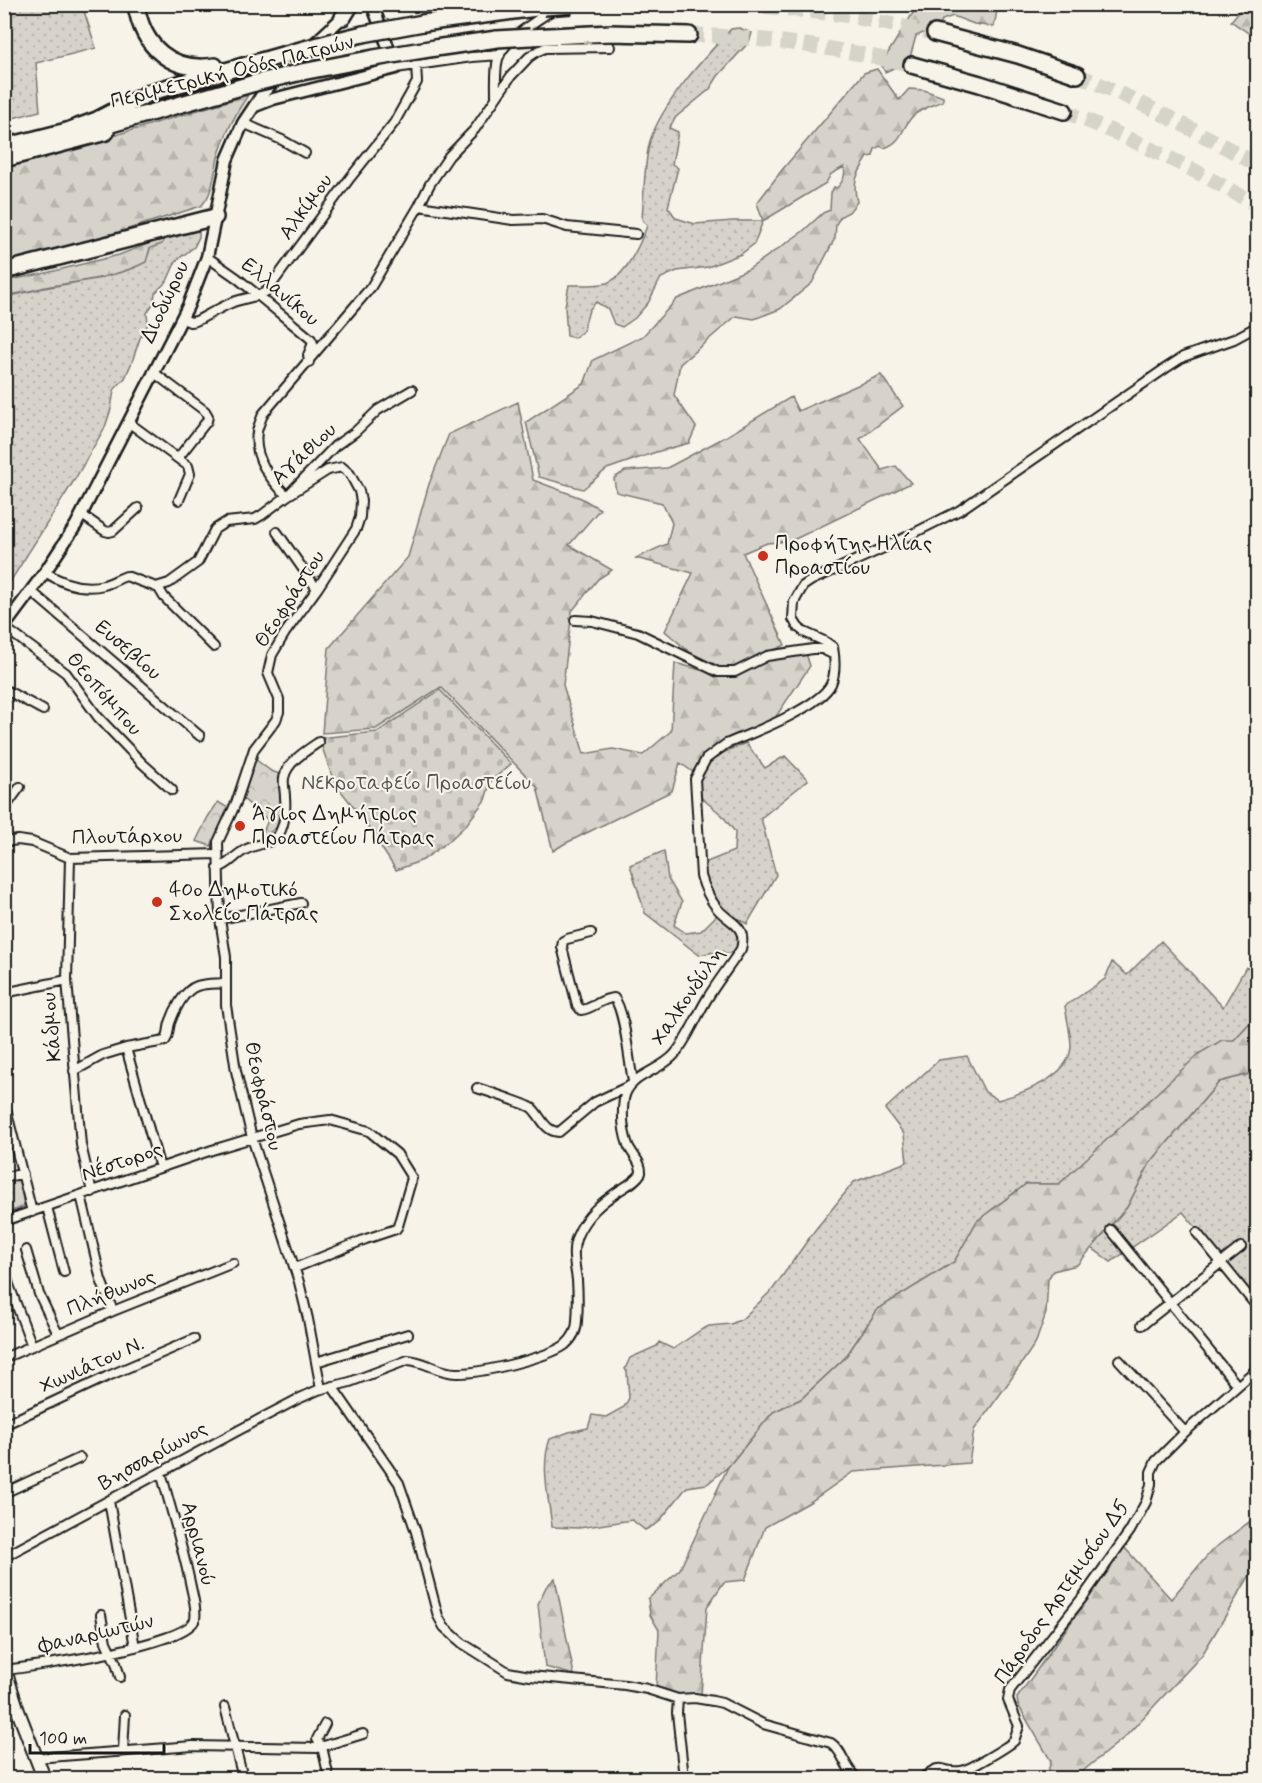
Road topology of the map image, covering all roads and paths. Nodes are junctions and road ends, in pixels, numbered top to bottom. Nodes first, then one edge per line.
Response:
1 (136, 4) edge
2 (357, 4) edge
3 (372, 4) edge
4 (560, 4) edge
5 (583, 4) edge
6 (572, 5) edge
7 (347, 11) edge
8 (934, 33) tunnel mouth
9 (688, 35) tunnel mouth
10 (498, 47) junction
11 (610, 47) dead end
12 (261, 60) junction
13 (416, 64) junction
14 (912, 65) tunnel mouth
15 (396, 68) junction
16 (1077, 75) tunnel mouth
17 (496, 98) junction
18 (252, 108) junction
19 (1064, 111) tunnel mouth
20 (152, 114) junction
21 (243, 123) junction
22 (4, 147) edge
23 (4, 153) edge
24 (305, 153) dead end
25 (4, 159) edge
26 (419, 206) junction
27 (215, 218) junction
28 (636, 234) dead end
29 (207, 257) junction
30 (4, 271) edge
31 (258, 295) junction
32 (181, 318) junction
33 (1257, 326) edge
34 (309, 362) junction
35 (153, 372) junction
36 (412, 390) dead end
37 (128, 422) junction
38 (178, 458) junction
39 (287, 496) junction
40 (179, 500) dead end
41 (138, 508) dead end
42 (82, 515) junction
43 (277, 532) dead end
44 (45, 572) junction
45 (158, 587) junction
46 (318, 589) junction
47 (31, 591) junction
48 (575, 620) dead end
49 (4, 627) edge
50 (214, 647) dead end
51 (834, 655) junction
52 (4, 689) edge
53 (43, 710) dead end
54 (200, 736) dead end
55 (319, 742) dead end
56 (20, 787) dead end
57 (172, 790) dead end
58 (4, 809) edge
59 (4, 842) edge
60 (218, 854) junction
61 (70, 858) junction
62 (218, 868) junction
63 (301, 903) dead end
64 (220, 919) junction
65 (591, 933) dead end
66 (67, 980) junction
67 (226, 983) junction
68 (4, 993) edge
69 (126, 1048) junction
70 (74, 1071) junction
71 (631, 1084) junction
72 (477, 1088) dead end
73 (4, 1101) edge
74 (252, 1138) junction
75 (160, 1168) junction
76 (23, 1174) junction
77 (4, 1177) edge
78 (92, 1192) junction
79 (81, 1196) junction
80 (47, 1207) junction
81 (32, 1212) junction
82 (4, 1221) edge
83 (1111, 1230) dead end
84 (1197, 1233) dead end
85 (1241, 1247) dead end
86 (26, 1250) dead end
87 (233, 1263) dead end
88 (1221, 1263) junction
89 (4, 1268) edge
90 (295, 1268) junction
91 (64, 1272) dead end
92 (1171, 1302) junction
93 (1257, 1308) edge
94 (113, 1311) junction
95 (1142, 1325) dead end
96 (58, 1334) junction
97 (408, 1334) dead end
98 (194, 1339) dead end
99 (32, 1346) junction
100 (4, 1358) edge
101 (1119, 1360) dead end
102 (316, 1362) junction
103 (1257, 1368) edge
104 (1238, 1385) junction
105 (332, 1386) junction
106 (321, 1389) junction
107 (4, 1425) edge
108 (1185, 1432) junction
109 (80, 1458) dead end
110 (161, 1472) junction
111 (4, 1493) edge
112 (109, 1501) junction
113 (4, 1557) edge
114 (101, 1615) dead end
115 (192, 1624) joint
116 (135, 1647) junction
117 (111, 1653) junction
118 (5, 1669) edge
119 (120, 1677) dead end
120 (678, 1699) junction
121 (225, 1707) dead end
122 (125, 1715) dead end
123 (325, 1724) dead end
124 (363, 1734) dead end
125 (234, 1746) junction
126 (321, 1747) junction
127 (123, 1751) junction
128 (36, 1758) junction
129 (44, 1779) edge
130 (243, 1779) edge
131 (329, 1779) edge
132 (684, 1779) edge
133 (857, 1779) edge
134 (923, 1779) edge

1 - 12 highway
2 - 7 street, Διοδώρου
3 - 15 street
4 - 10 street
5 - 6 highway, Περιμετρική Οδός Πατρών
6 - 12 highway, Περιμετρική Οδός Πατρών, bridge
7 - 18 street, Διοδώρου
8 - 16 highway
9 - 10 highway, Περιμετρική Οδός Πατρών, bridge
10 - 13 street
10 - 17 street
10 - 20 highway, Περιμετρική Οδός Πατρών, bridge
11 - 17 street
12 - 22 highway, Περιμετρική Οδός Πατρών
13 - 15 street
13 - 31 street, Αλκίμου
14 - 19 highway
15 - 18 street
17 - 26 street
18 - 21 street, Διοδώρου
20 - 23 highway, Περιμετρική Οδός Πατρών
20 - 25 highway
21 - 24 street
21 - 27 street, Διοδώρου
26 - 28 street
26 - 34 street
27 - 29 street, Διοδώρου
27 - 30 highway
29 - 31 street, Ελλανίκου
29 - 32 street, Διοδώρου
31 - 32 street, Αλκίμου
31 - 34 street, Ελλανίκου
32 - 35 street, Διοδώρου
33 - 51 street
34 - 39 street
35 - 37 street, Διοδώρου
35 - 38 street
36 - 39 street, Αγάθιου
37 - 38 street
37 - 42 street, Διοδώρου
38 - 40 street
39 - 45 street, Αγάθιου
39 - 46 street, Θεοφράστου
41 - 42 street
42 - 44 street, Διοδώρου
43 - 46 street
44 - 45 street
44 - 47 street, Διοδώρου
45 - 50 street
46 - 60 street, Θεοφράστου
47 - 49 street, Διοδώρου
47 - 54 street, Ευσεβίου
48 - 51 street
49 - 57 street, Θεοπόμπου
51 - 71 street, Χαλκονδύλη
52 - 53 street
55 - 62 street
56 - 58 street
59 - 61 street, Πλουτάρχου
60 - 61 street, Πλουτάρχου
60 - 62 street, Θεοφράστου
61 - 66 street, Κάδμου
62 - 64 street, Θεοφράστου
63 - 64 street
64 - 67 street, Θεοφράστου
65 - 71 street
66 - 68 street
66 - 70 street, Κάδμου
67 - 69 street
67 - 74 street, Θεοφράστου
69 - 70 street
69 - 75 street
70 - 78 street, Κάδμου
71 - 72 street, Χαλκονδύλη
71 - 105 street
73 - 76 street
74 - 75 street, Νέστορος
74 - 90 street, Θεοφράστου
74 - 90 street, Νέστορος
75 - 78 street, Νέστορος
76 - 77 street
76 - 81 street
78 - 79 street, Νέστορος
79 - 80 street, Νέστορος
79 - 94 street
80 - 81 street, Νέστορος
80 - 91 street
81 - 82 street, Νέστορος
83 - 92 street
84 - 88 street
85 - 88 street
86 - 96 street
87 - 94 street, Πλήθωνος
88 - 92 street
88 - 93 street
89 - 99 street
90 - 102 street, Θεοφράστου
92 - 95 street
92 - 104 street
94 - 96 street, Πλήθωνος
96 - 99 street, Πλήθωνος
97 - 102 street
98 - 107 street, Χωνιάτου Ν.
99 - 100 street, Πλήθωνος
101 - 108 street
102 - 106 street, Θεοφράστου
103 - 104 street, Πάροδος Αρτεμισίου Δ5
104 - 108 street, Πάροδος Αρτεμισίου Δ5
105 - 106 street
105 - 120 street
106 - 110 street, Βησσαρίωνος
108 - 134 street, Πάροδος Αρτεμισίου Δ5
109 - 111 street
110 - 112 street, Βησσαρίωνος
110 - 115 street, Αρριανού
112 - 113 street, Βησσαρίωνος
112 - 116 street
114 - 117 street
115 - 116 street, Φαναριωτών
116 - 117 street, Φαναριωτών
117 - 118 street, Φαναριωτών
117 - 119 street
118 - 128 main road
120 - 132 street
120 - 133 street
121 - 125 street
122 - 127 street
123 - 126 street
124 - 126 street
125 - 126 street
125 - 127 street
125 - 130 street
126 - 131 street
127 - 128 street
128 - 129 main road

